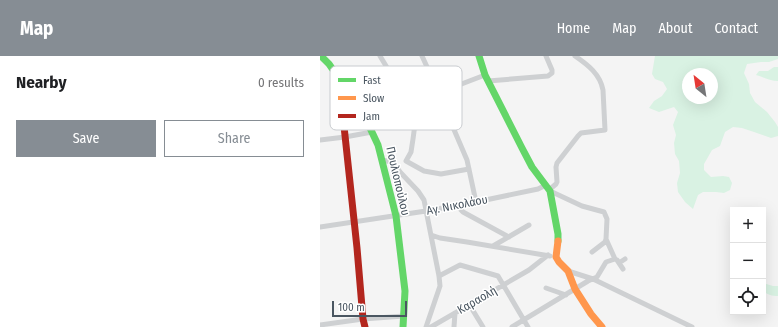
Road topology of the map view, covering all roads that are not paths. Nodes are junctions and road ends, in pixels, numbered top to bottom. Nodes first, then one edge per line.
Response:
1 (322, 56) edge
2 (380, 56) edge
3 (422, 56) edge
4 (480, 56) edge
5 (546, 56) edge
6 (575, 56) edge
7 (331, 66) edge
8 (386, 66) edge
9 (426, 66) edge
10 (487, 78) junction
11 (462, 86) edge
12 (344, 130) edge
13 (414, 130) edge
14 (454, 130) edge
15 (372, 132) joint
16 (345, 137) junction
17 (320, 140) edge
18 (382, 160) junction
19 (406, 161) junction
20 (395, 164) junction
21 (469, 169) junction
22 (548, 188) junction
23 (476, 202) junction
24 (456, 205) junction
25 (426, 211) junction
26 (396, 216) junction
27 (354, 222) junction
28 (529, 225) dead end
29 (320, 227) edge
30 (431, 235) junction
31 (509, 237) junction
32 (606, 239) junction
33 (493, 246) junction
34 (592, 252) dead end
35 (548, 255) junction
36 (556, 257) junction
37 (625, 258) dead end
38 (615, 259) junction
39 (619, 263) junction
40 (623, 269) dead end
41 (568, 271) junction
42 (440, 276) junction
43 (593, 279) junction
44 (503, 285) junction
45 (546, 288) dead end
46 (575, 289) junction
47 (566, 295) junction
48 (470, 304) junction
49 (455, 313) junction
50 (404, 316) junction
51 (363, 319) junction
52 (524, 320) junction
53 (320, 325) edge
54 (365, 327) edge
55 (403, 327) edge
56 (426, 327) edge
57 (431, 327) edge
58 (454, 327) edge
59 (483, 327) edge
60 (512, 327) edge
61 (528, 327) edge
62 (602, 327) edge
63 (692, 327) edge

1 - 7 street, Πουλιοπούλου
2 - 8 street
3 - 9 street
4 - 10 street
5 - 10 street
6 - 22 street
10 - 11 street
10 - 22 street
12 - 16 street
13 - 19 street
14 - 21 street
15 - 16 street
15 - 18 street, Πουλιοπούλου
16 - 17 street
16 - 27 street
18 - 20 street
18 - 26 street, Πουλιοπούλου
19 - 20 street
19 - 21 street
20 - 25 street
21 - 23 street
22 - 23 street, Αγ. Νικολάου
22 - 32 street
22 - 36 street
23 - 24 street, Αγ. Νικολάου
24 - 25 street, Αγ. Νικολάου
24 - 31 street
25 - 26 street, Αγ. Νικολάου
25 - 30 street
26 - 27 street, Αγ. Νικολάου
26 - 50 street, Πουλιοπούλου
27 - 29 street, Αγ. Νικολάου
27 - 51 street
28 - 31 street
30 - 33 street
30 - 42 street
31 - 33 street
32 - 34 street
32 - 38 street
33 - 35 street
35 - 36 street
35 - 44 street, Καραολή
36 - 41 street
37 - 39 street
38 - 39 street
38 - 43 street
39 - 40 street
41 - 43 street
41 - 46 street
42 - 44 street
42 - 56 street
43 - 46 street
43 - 63 street
44 - 48 street, Καραολή
44 - 52 street
45 - 47 street
46 - 47 street
46 - 62 street
47 - 52 street
48 - 49 street, Καραολή
48 - 59 street
49 - 57 street, Καραολή
49 - 58 street
50 - 51 street
50 - 55 street, Πουλιοπούλου
51 - 53 street
51 - 54 street
52 - 60 street
52 - 61 street

